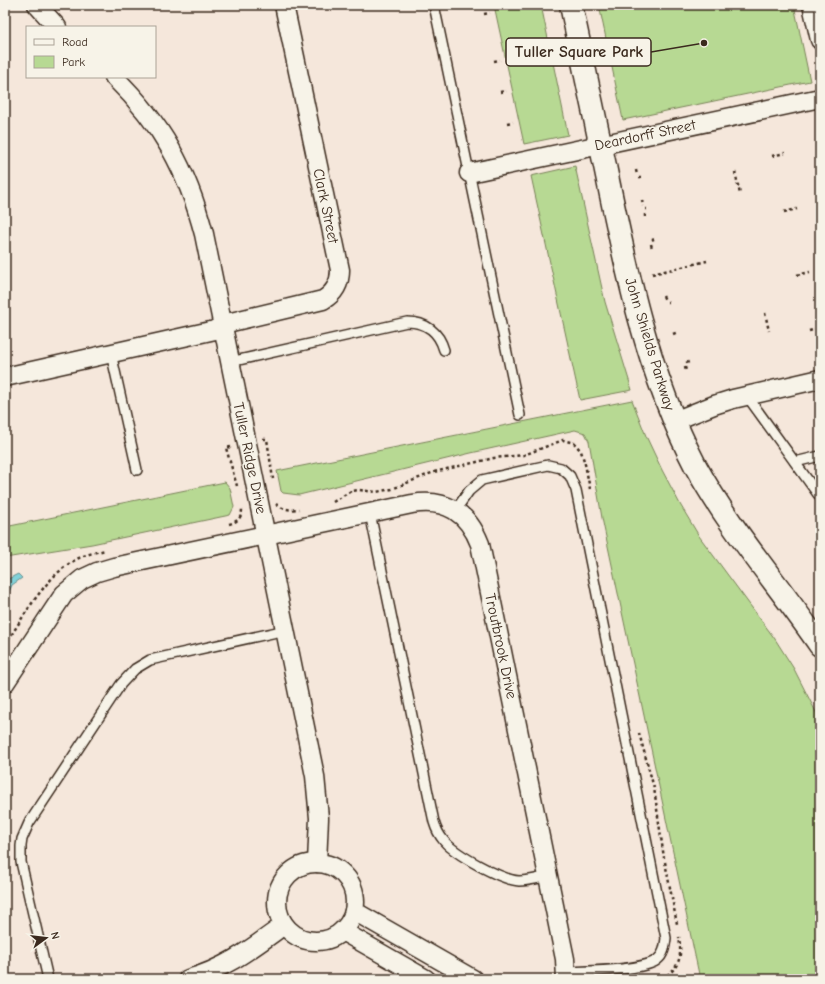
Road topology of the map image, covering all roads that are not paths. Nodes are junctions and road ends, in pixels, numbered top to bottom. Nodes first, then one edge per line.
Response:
1 (37, 5) edge
2 (284, 5) edge
3 (434, 5) edge
4 (571, 5) edge
5 (812, 5) edge
6 (56, 26) edge
7 (820, 40) edge
8 (115, 78) edge
9 (820, 98) edge
10 (600, 144) junction
11 (469, 173) junction
12 (223, 326) junction
13 (444, 350) dead end
14 (111, 353) junction
15 (230, 362) junction
16 (5, 377) edge
17 (820, 380) edge
18 (747, 396) junction
19 (520, 415) dead end
20 (674, 421) junction
21 (820, 456) edge
22 (795, 462) junction
23 (137, 470) dead end
24 (820, 497) edge
25 (455, 511) junction
26 (370, 513) junction
27 (266, 535) junction
28 (286, 630) junction
29 (820, 645) edge
30 (5, 683) edge
31 (317, 863) junction
32 (549, 876) junction
33 (354, 911) junction
34 (284, 925) junction
35 (342, 932) junction
36 (566, 976) edge
37 (48, 979) edge
38 (188, 979) edge
39 (426, 979) edge
40 (473, 979) edge

1 - 6 street
2 - 12 street, Clark Street
3 - 11 lane
4 - 10 street, John Shields Parkway
5 - 7 street
8 - 12 street, Tuller Ridge Drive
9 - 10 street, Deardorff Street
10 - 11 street, Deardorff Street
10 - 20 street, John Shields Parkway
11 - 19 lane
12 - 14 street, Clark Street
12 - 15 street, Tuller Ridge Drive
13 - 15 lane
14 - 16 street, Clark Street
14 - 23 lane
15 - 27 street, Tuller Ridge Drive
17 - 18 street
18 - 20 street
18 - 22 lane
20 - 29 street, John Shields Parkway
21 - 22 lane
22 - 24 lane
25 - 26 street, Troutbrook Drive
25 - 32 street, Troutbrook Drive
25 - 36 lane
26 - 27 street, Troutbrook Drive
26 - 32 lane
27 - 28 street, Tuller Ridge Drive
27 - 30 street, Troutbrook Drive
28 - 31 street, Tuller Ridge Drive
28 - 37 lane
31 - 33 street
31 - 34 street
32 - 36 street, Troutbrook Drive
33 - 35 street
33 - 40 street
34 - 35 street
34 - 38 street
35 - 39 street

